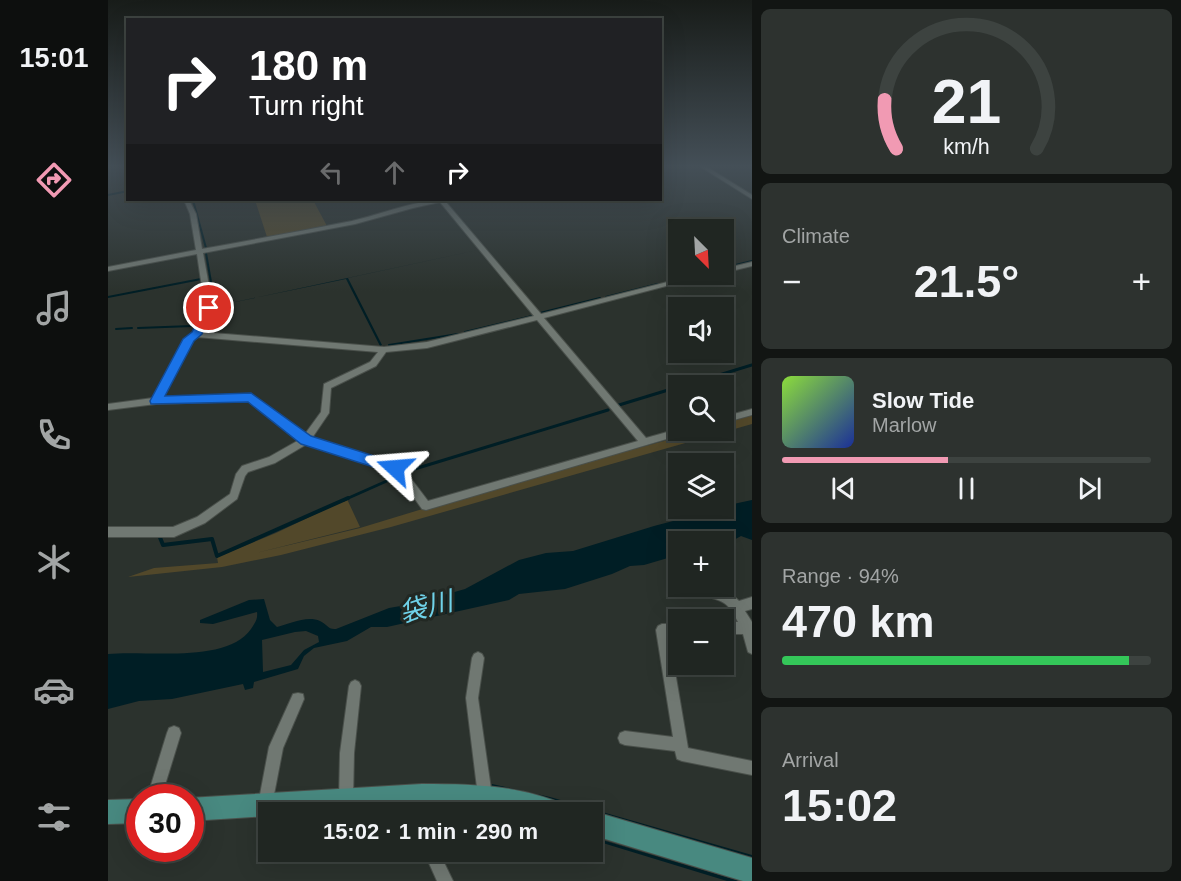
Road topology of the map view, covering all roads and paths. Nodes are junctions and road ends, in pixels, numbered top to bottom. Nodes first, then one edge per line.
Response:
1 (190, 208) edge
2 (404, 208) edge
3 (449, 208) edge
4 (199, 251) junction
5 (752, 264) edge
6 (734, 268) edge
7 (108, 269) edge
8 (668, 284) edge
9 (539, 317) junction
10 (196, 334) junction
11 (384, 350) junction
12 (156, 401) junction
13 (108, 407) edge
14 (752, 412) edge
15 (734, 417) edge
16 (668, 435) edge
17 (306, 440) junction
18 (645, 442) junction
19 (108, 531) edge
20 (727, 597) edge
21 (752, 603) edge
22 (737, 607) junction
23 (749, 627) edge
24 (734, 628) edge
25 (668, 630) edge
26 (752, 648) edge
27 (478, 658) dead end
28 (668, 666) edge
29 (669, 675) edge
30 (355, 686) dead end
31 (298, 699) dead end
32 (174, 733) dead end
33 (625, 738) dead end
34 (681, 745) junction
35 (752, 768) edge
36 (158, 784) edge
37 (485, 796) junction
38 (265, 802) edge
39 (346, 802) edge
40 (443, 802) edge
41 (519, 802) edge
42 (258, 806) edge
43 (204, 808) edge
44 (126, 811) edge
45 (108, 812) edge
46 (603, 826) edge
47 (436, 862) edge
48 (752, 871) edge
49 (446, 881) edge

1 - 4 street
2 - 4 street
3 - 9 street
4 - 7 street
4 - 10 street
5 - 6 street
8 - 9 street
9 - 11 street
9 - 18 street
10 - 11 street
10 - 12 street
11 - 17 street
12 - 13 street
12 - 17 street
14 - 15 street
16 - 18 street
17 - 18 street
17 - 19 street
20 - 22 street
21 - 22 street
22 - 23 street
23 - 24 street
23 - 26 street
25 - 28 street
27 - 37 street
29 - 34 street
30 - 39 street
31 - 38 street
32 - 36 street
33 - 34 street
34 - 35 street
37 - 40 main road
37 - 41 main road
42 - 43 main road
44 - 45 main road
46 - 48 main road
47 - 49 street

